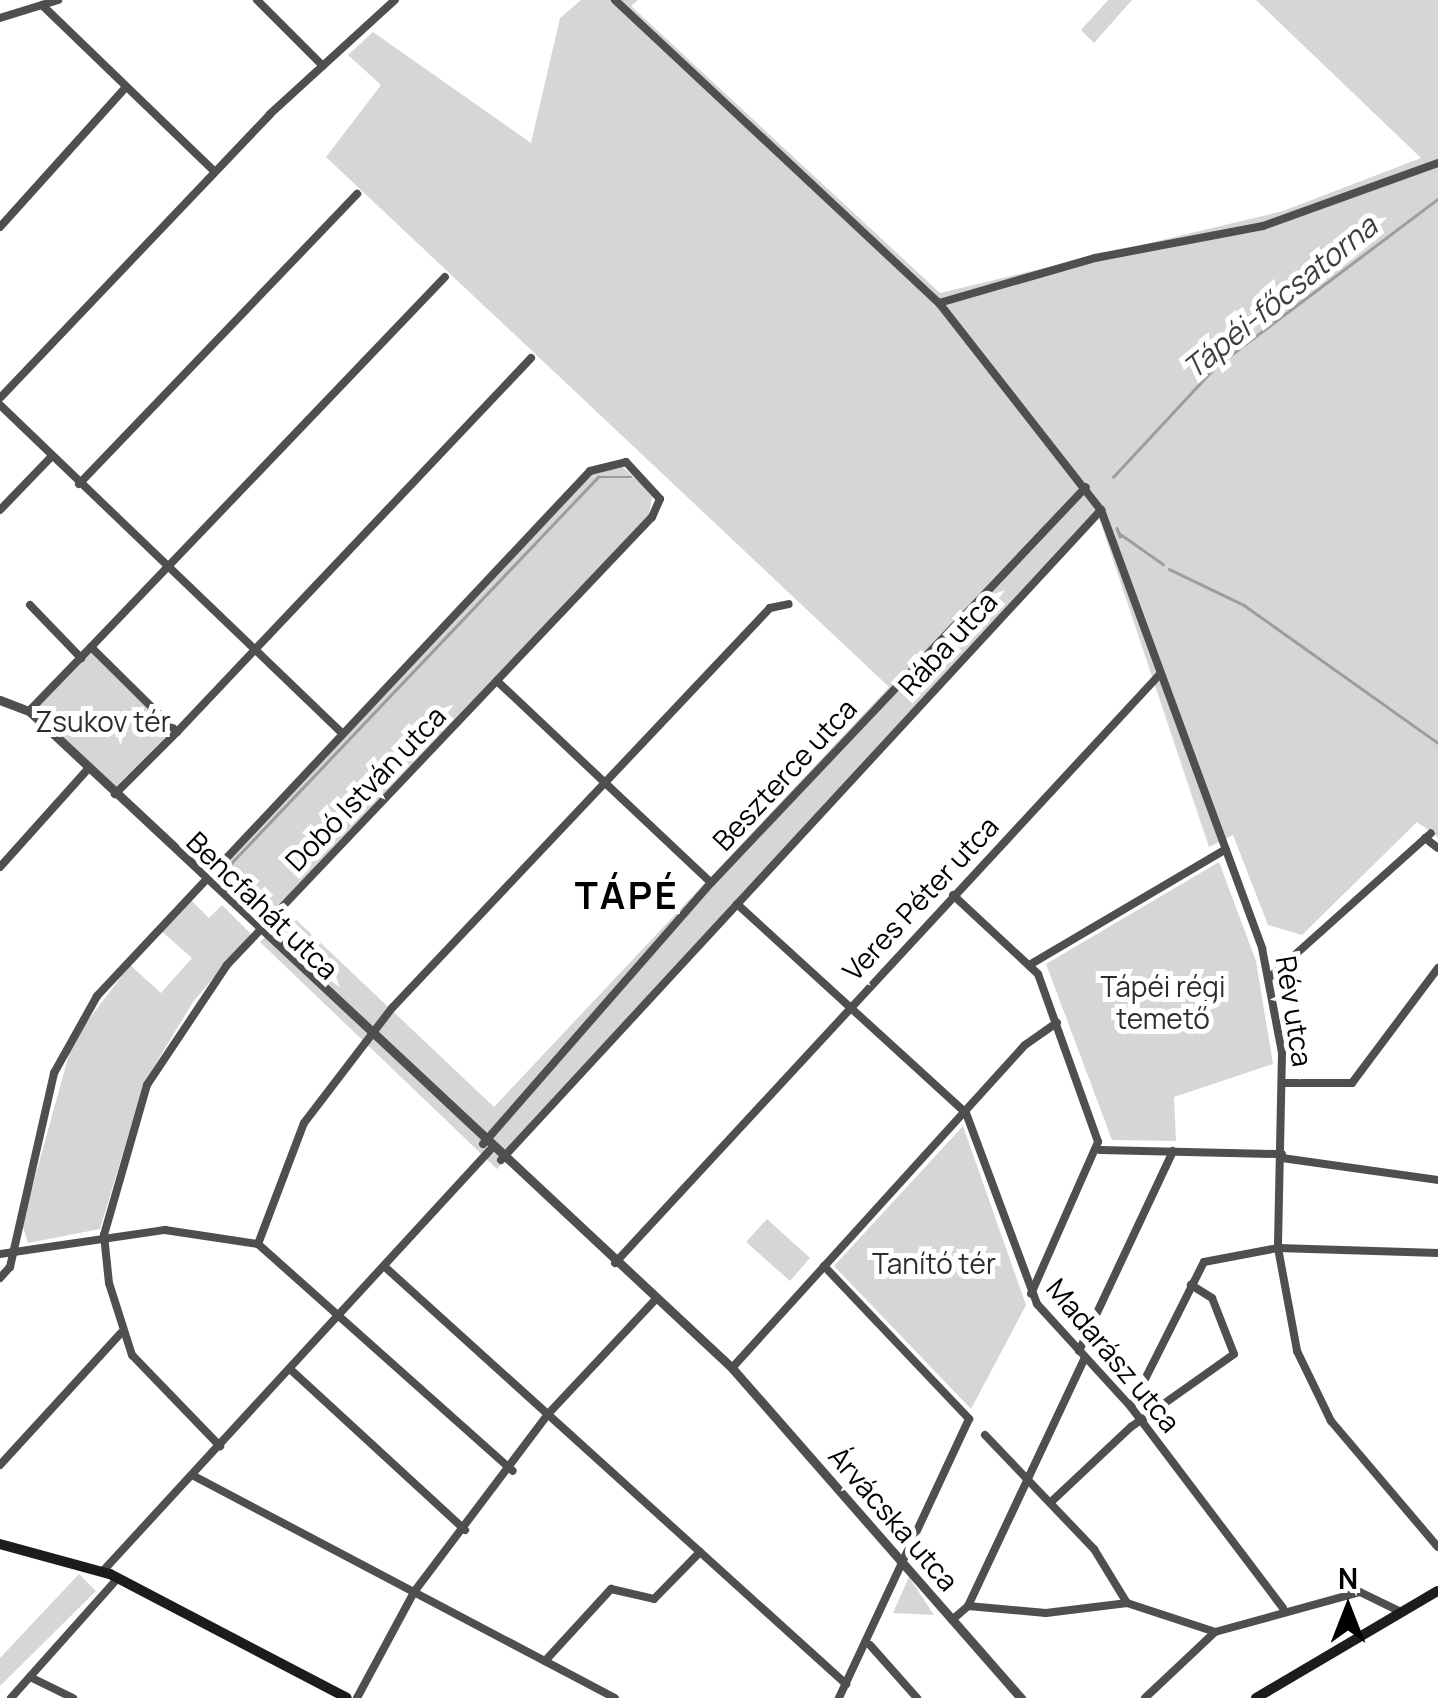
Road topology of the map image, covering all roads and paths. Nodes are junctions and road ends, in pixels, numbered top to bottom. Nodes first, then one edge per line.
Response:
1 (58, 0) edge
2 (258, 0) edge
3 (395, 0) edge
4 (616, 0) edge
5 (42, 5) junction
6 (0, 18) edge
7 (323, 66) junction
8 (125, 88) junction
9 (1438, 163) edge
10 (215, 172) junction
11 (357, 194) dead end
12 (0, 227) edge
13 (445, 277) dead end
14 (939, 303) junction
15 (531, 358) dead end
16 (0, 401) edge
17 (51, 457) junction
18 (80, 484) junction
19 (1086, 488) junction
20 (0, 510) edge
21 (1101, 510) junction
22 (168, 567) junction
23 (789, 604) dead end
24 (30, 606) dead end
25 (91, 648) junction
26 (254, 650) junction
27 (81, 658) junction
28 (1160, 674) junction
29 (497, 681) junction
30 (0, 700) edge
31 (29, 711) junction
32 (178, 732) junction
33 (343, 734) junction
34 (88, 769) junction
35 (605, 784) junction
36 (115, 794) junction
37 (1438, 848) edge
38 (1226, 849) junction
39 (0, 867) edge
40 (203, 879) junction
41 (712, 883) junction
42 (953, 896) junction
43 (737, 904) junction
44 (258, 933) junction
45 (1030, 964) junction
46 (1438, 968) edge
47 (1269, 978) junction
48 (849, 1007) junction
49 (1056, 1023) junction
50 (369, 1037) junction
51 (1284, 1082) junction
52 (966, 1114) junction
53 (487, 1147) junction
54 (1100, 1150) junction
55 (1173, 1151) junction
56 (1282, 1156) junction
57 (500, 1160) junction
58 (1438, 1180) edge
59 (104, 1235) junction
60 (258, 1244) junction
61 (1278, 1248) junction
62 (1438, 1253) edge
63 (0, 1254) edge
64 (14, 1254) junction
65 (614, 1263) junction
66 (824, 1266) junction
67 (384, 1267) junction
68 (0, 1278) edge
69 (1191, 1285) junction
70 (1031, 1294) junction
71 (656, 1300) junction
72 (340, 1314) junction
73 (121, 1334) junction
74 (1082, 1354) junction
75 (732, 1368) junction
76 (290, 1369) junction
77 (1132, 1407) junction
78 (548, 1414) junction
79 (1142, 1420) junction
80 (985, 1435) dead end
81 (220, 1446) junction
82 (0, 1465) edge
83 (513, 1471) junction
84 (192, 1475) junction
85 (1029, 1479) junction
86 (1051, 1502) junction
87 (465, 1530) junction
88 (0, 1544) edge
89 (1438, 1547) edge
90 (700, 1552) junction
91 (904, 1560) junction
92 (102, 1572) junction
93 (118, 1578) junction
94 (1438, 1591) edge
95 (414, 1592) junction
96 (1127, 1603) junction
97 (968, 1606) junction
98 (1284, 1608) junction
99 (1401, 1612) junction
100 (952, 1620) junction
101 (1215, 1632) junction
102 (870, 1645) junction
103 (546, 1661) junction
104 (30, 1677) junction
105 (846, 1684) junction
106 (6, 1698) edge
107 (73, 1698) edge
108 (347, 1698) edge
109 (358, 1698) edge
110 (615, 1698) edge
111 (839, 1698) edge
112 (917, 1698) edge
113 (1021, 1698) edge
114 (1145, 1698) edge
115 (1256, 1698) edge

1 - 5 street
2 - 7 street
3 - 7 street
4 - 14 street, Rév utca
5 - 6 street
5 - 8 street
7 - 10 street
8 - 10 street
8 - 12 street
9 - 14 street
10 - 16 street
11 - 18 street
13 - 22 street
14 - 19 street, Rév utca
15 - 26 street
16 - 17 street
17 - 18 street
17 - 20 street
18 - 22 street
19 - 21 street, Rév utca
19 - 41 street, Beszterce utca
21 - 28 street, Rév utca
21 - 43 street, Rába utca
22 - 25 street
22 - 26 street
23 - 35 street
24 - 27 street
25 - 27 street
25 - 32 street
26 - 32 street
26 - 33 street
27 - 31 street
28 - 38 street, Rév utca
28 - 42 street, Veres Péter utca
29 - 33 street, Dobó István utca
29 - 35 street
29 - 44 street, Dobó István utca
30 - 31 street, Bencfahát utca
31 - 34 street, Bencfahát utca
32 - 36 street
33 - 40 street
34 - 36 street, Bencfahát utca
34 - 39 street
35 - 41 street
35 - 50 street
36 - 40 street, Bencfahát utca
37 - 47 street
38 - 45 street
38 - 47 street, Rév utca
40 - 44 street, Bencfahát utca
40 - 64 street
41 - 53 street, Beszterce utca
42 - 45 street
42 - 48 street, Veres Péter utca
43 - 48 street, Madarász utca
43 - 57 street, Rába utca
44 - 50 street, Bencfahát utca
44 - 59 street, Dobó István utca
45 - 49 street
46 - 51 street
47 - 51 street, Rév utca
48 - 52 street, Madarász utca
48 - 65 street, Veres Péter utca
49 - 52 street
49 - 54 street
50 - 53 street, Bencfahát utca
50 - 60 street
51 - 56 street, Rév utca
52 - 66 street
52 - 70 street, Madarász utca
53 - 57 street, Bencfahát utca
53 - 67 street, Beszterce utca
54 - 55 street
54 - 70 street
55 - 56 street
55 - 74 street
56 - 58 street
56 - 61 street, Rév utca
57 - 65 street, Bencfahát utca
59 - 60 street
59 - 64 street
59 - 73 street, Dobó István utca
60 - 72 street
61 - 62 street
61 - 69 street
61 - 89 street, Rév utca
63 - 64 street
64 - 68 street
65 - 71 street, Árvácska utca
66 - 75 street
66 - 91 street
67 - 72 street, Beszterce utca
67 - 78 street
69 - 77 street
69 - 79 street
70 - 74 street, Madarász utca
71 - 75 street, Árvácska utca
71 - 78 street
72 - 76 street, Beszterce utca
72 - 83 street
73 - 81 street, Dobó István utca
73 - 82 street
74 - 77 street, Madarász utca
74 - 85 street
75 - 91 street, Árvácska utca
76 - 81 street, Beszterce utca
76 - 87 street
77 - 79 street, Madarász utca
78 - 83 street
78 - 90 street
79 - 86 street
79 - 98 street, Madarász utca
80 - 85 street
81 - 84 street, Beszterce utca
83 - 87 street
84 - 92 street, Beszterce utca
84 - 95 street
85 - 86 street
85 - 97 street
86 - 96 street
87 - 95 street
88 - 92 main road
90 - 103 street
90 - 105 street
91 - 100 street, Árvácska utca
91 - 102 street
92 - 93 main road
93 - 104 street
93 - 108 main road
94 - 99 main road
95 - 103 street
95 - 109 street
96 - 97 street
96 - 101 street
97 - 100 street
98 - 99 street
98 - 101 street
99 - 115 main road
100 - 113 street, Árvácska utca
101 - 114 street
102 - 105 street
102 - 112 street
103 - 110 street
104 - 106 street
104 - 107 street
105 - 111 street

